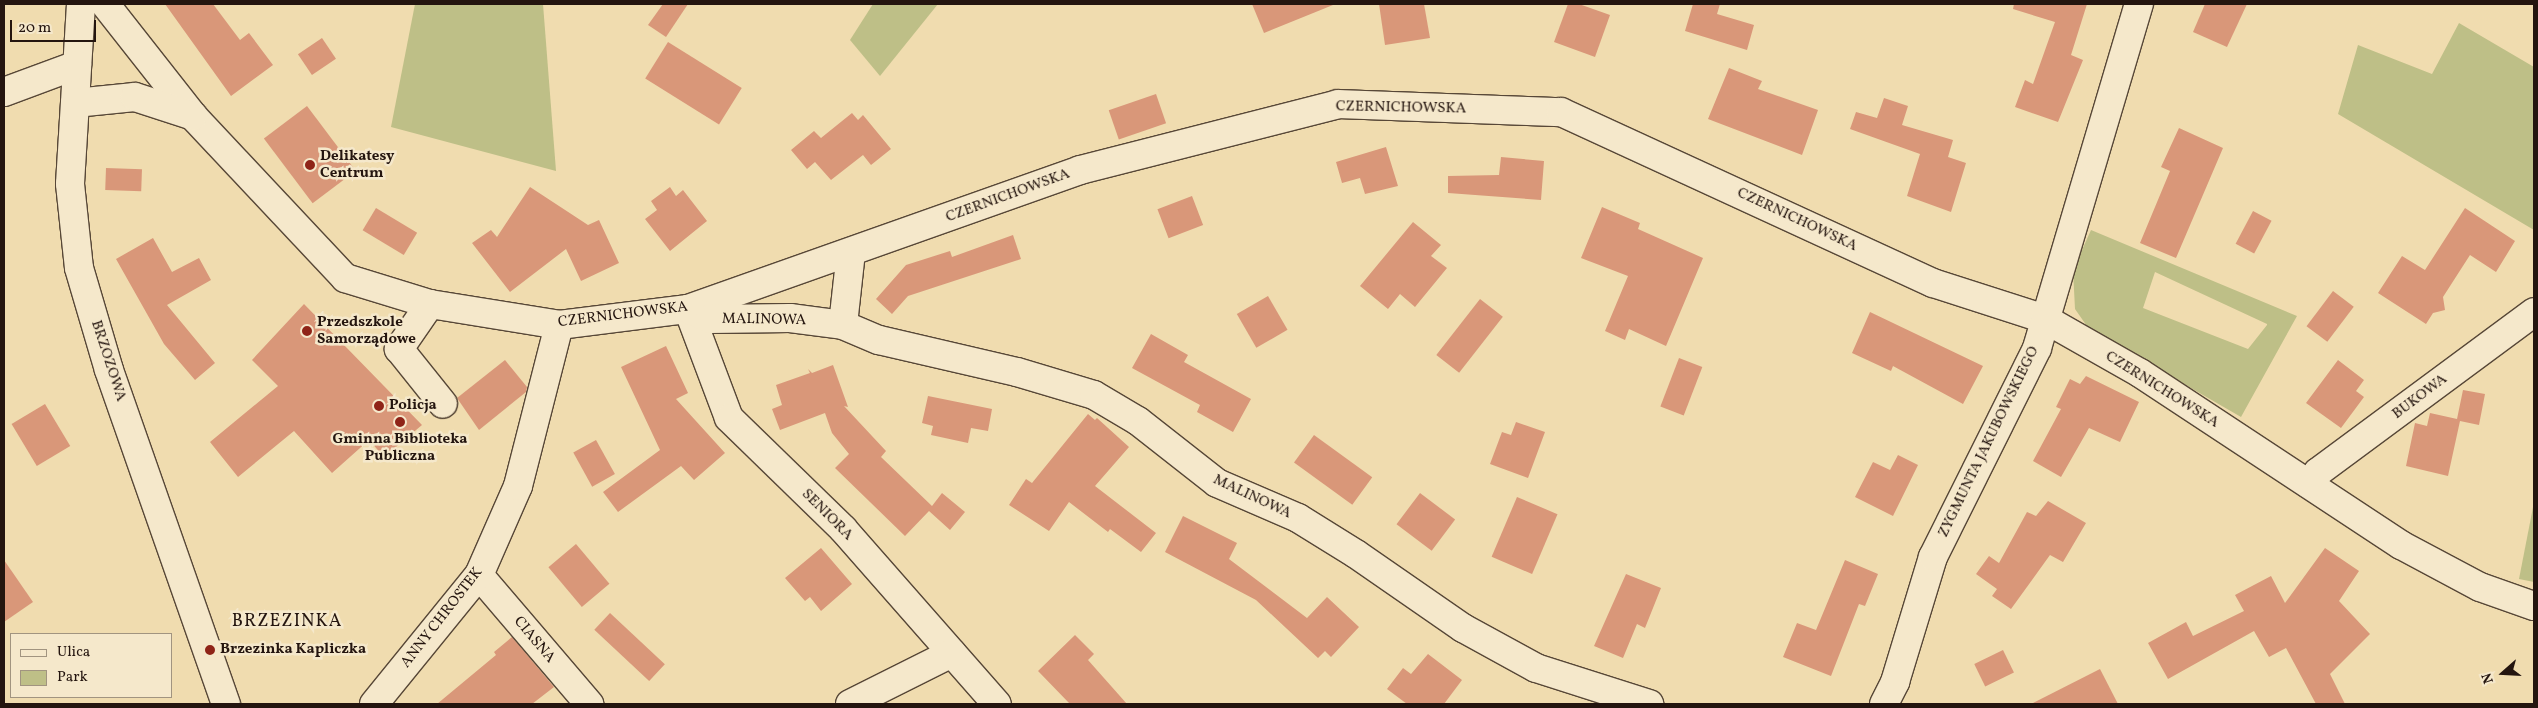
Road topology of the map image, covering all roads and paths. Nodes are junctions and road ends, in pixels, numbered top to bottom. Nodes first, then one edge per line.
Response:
1 (81, 4) edge
2 (105, 4) edge
3 (2139, 4) edge
4 (77, 65) junction
5 (4, 92) edge
6 (74, 103) junction
7 (192, 116) junction
8 (851, 252) junction
9 (430, 304) junction
10 (688, 309) junction
11 (2534, 312) edge
12 (2045, 319) junction
13 (559, 325) junction
14 (842, 326) junction
15 (443, 404) dead end
16 (2308, 484) junction
17 (479, 575) junction
18 (2534, 606) edge
19 (952, 653) junction
20 (226, 704) edge
21 (374, 704) edge
22 (590, 704) edge
23 (850, 704) edge
24 (997, 704) edge
25 (1649, 704) edge
26 (1884, 704) edge

1 - 4 street, BRZOZOWA
2 - 7 street, CZERNICHOWSKA
3 - 12 street, ZYGMUNTA JAKUBOWSKIEGO
4 - 5 street
4 - 6 street, BRZOZOWA
6 - 7 street, CZERNICHOWSKA
6 - 20 street, BRZOZOWA
7 - 9 street, CZERNICHOWSKA
8 - 10 street, CZERNICHOWSKA
8 - 12 street, CZERNICHOWSKA
8 - 14 street
9 - 13 street, CZERNICHOWSKA
9 - 15 street
10 - 13 street, CZERNICHOWSKA
10 - 14 street, MALINOWA
10 - 19 street, SENIORA
11 - 16 street, BUKOWA
12 - 16 street, CZERNICHOWSKA
12 - 26 street, ZYGMUNTA JAKUBOWSKIEGO
13 - 17 street, ANNY CHROSTEK
14 - 25 street, MALINOWA
16 - 18 street, CZERNICHOWSKA
17 - 21 street, ANNY CHROSTEK
17 - 22 street, CIASNA
19 - 23 street
19 - 24 street, SENIORA

